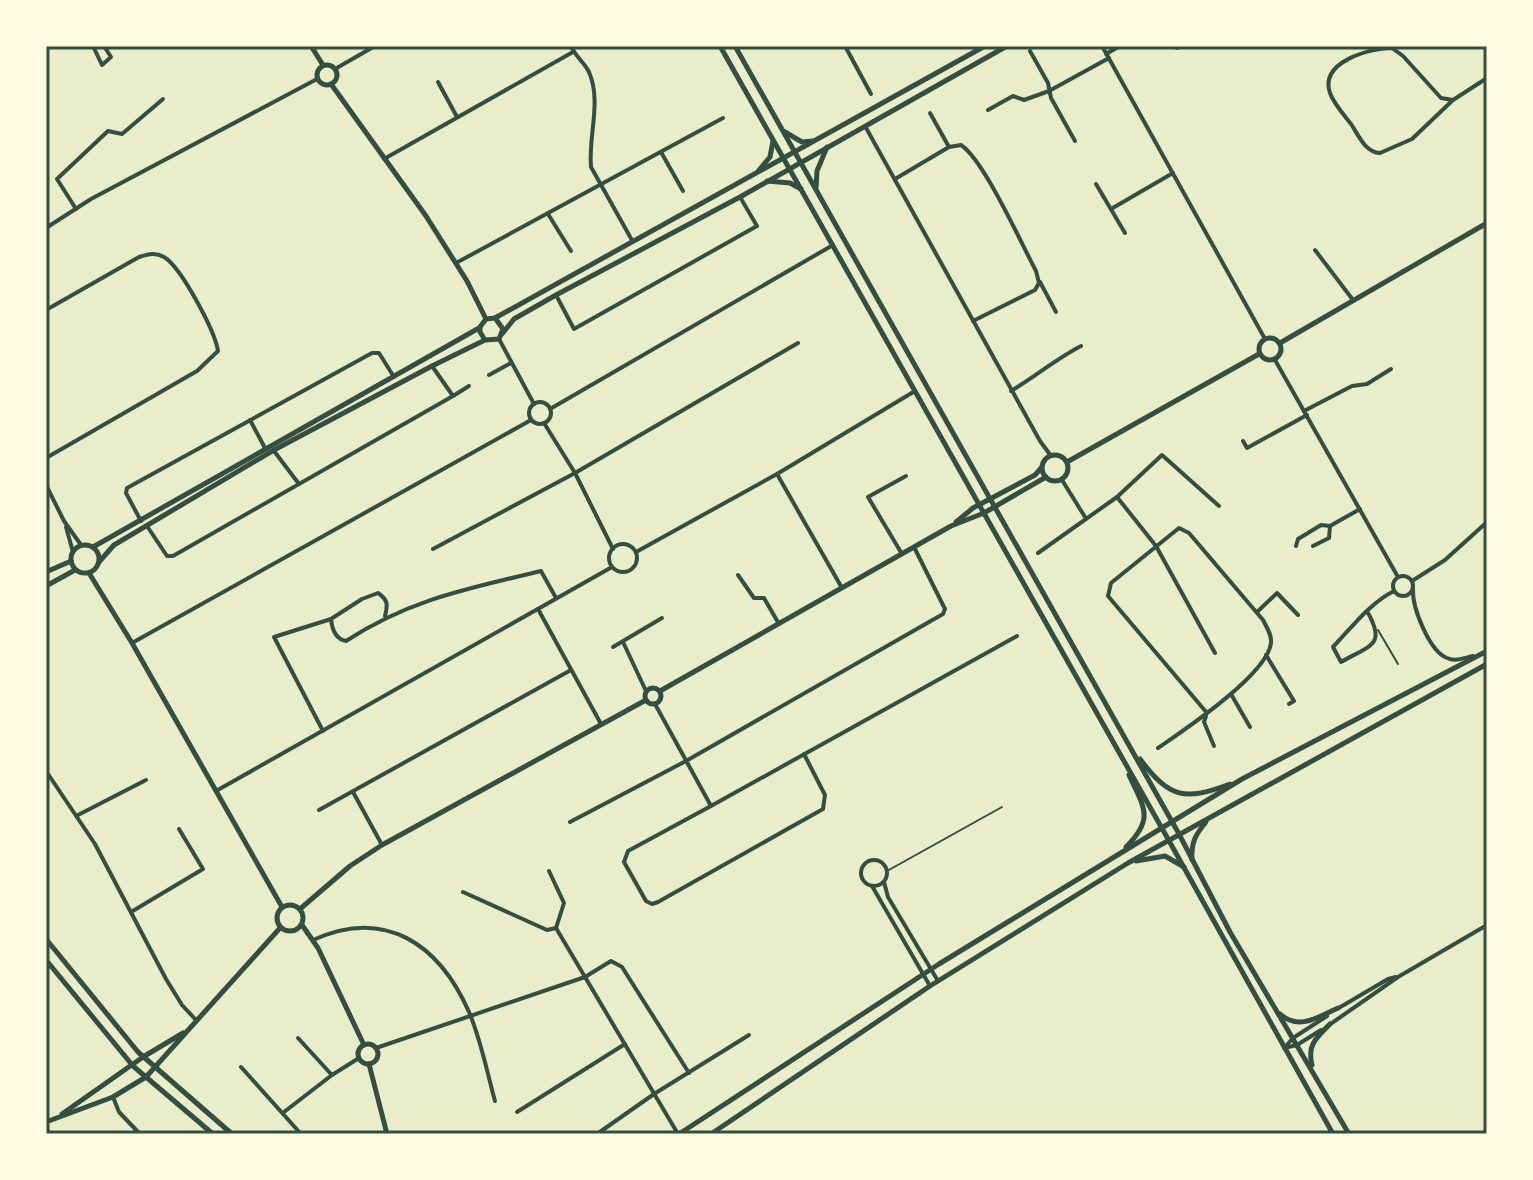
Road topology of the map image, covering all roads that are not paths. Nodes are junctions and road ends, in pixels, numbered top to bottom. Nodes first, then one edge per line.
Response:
1 (93, 46) edge
2 (104, 46) edge
3 (311, 46) edge
4 (375, 46) edge
5 (720, 46) edge
6 (735, 46) edge
7 (846, 46) edge
8 (985, 46) edge
9 (1007, 46) edge
10 (1102, 46) edge
11 (1120, 46) edge
12 (572, 49) edge
13 (1030, 51) dead end
14 (1108, 56) junction
15 (323, 65) junction
16 (335, 69) junction
17 (1487, 78) edge
18 (317, 79) junction
19 (438, 82) dead end
20 (331, 84) junction
21 (1049, 91) junction
22 (871, 94) dead end
23 (163, 99) dead end
24 (1453, 100) junction
25 (988, 110) dead end
26 (930, 113) dead end
27 (457, 117) junction
28 (723, 118) dead end
29 (865, 126) junction
30 (783, 131) junction
31 (773, 140) junction
32 (813, 141) junction
33 (1075, 141) dead end
34 (827, 147) junction
35 (949, 147) junction
36 (794, 151) junction
37 (661, 152) junction
38 (783, 157) junction
39 (383, 160) junction
40 (801, 162) junction
41 (790, 168) junction
42 (759, 170) junction
43 (1173, 173) junction
44 (895, 179) junction
45 (767, 181) junction
46 (1096, 184) dead end
47 (599, 185) junction
48 (801, 189) junction
49 (816, 189) junction
50 (683, 191) dead end
51 (740, 197) junction
52 (76, 209) junction
53 (1111, 209) junction
54 (548, 214) junction
55 (1487, 223) edge
56 (46, 228) edge
57 (1125, 233) dead end
58 (633, 242) junction
59 (833, 245) junction
60 (1315, 250) dead end
61 (571, 251) dead end
62 (456, 263) junction
63 (1040, 280) junction
64 (556, 295) junction
65 (1354, 302) junction
66 (46, 310) edge
67 (1056, 312) dead end
68 (495, 318) junction
69 (486, 319) junction
70 (973, 321) junction
71 (480, 327) junction
72 (501, 336) junction
73 (1265, 339) junction
74 (485, 340) junction
75 (798, 343) dead end
76 (1280, 343) junction
77 (1081, 346) dead end
78 (1259, 354) junction
79 (1275, 360) junction
80 (512, 363) junction
81 (432, 366) junction
82 (1391, 369) dead end
83 (489, 375) dead end
84 (394, 377) junction
85 (469, 386) dead end
86 (915, 391) junction
87 (1011, 391) junction
88 (453, 396) junction
89 (534, 404) junction
90 (550, 409) junction
91 (1306, 413) junction
92 (250, 420) junction
93 (531, 420) junction
94 (544, 423) junction
95 (1243, 441) dead end
96 (265, 448) junction
97 (274, 450) junction
98 (1051, 456) junction
99 (46, 458) edge
100 (1067, 462) junction
101 (1042, 467) junction
102 (575, 473) junction
103 (777, 474) junction
104 (906, 476) dead end
105 (1046, 477) junction
106 (1062, 480) junction
107 (299, 484) junction
108 (46, 485) edge
109 (1117, 497) junction
110 (990, 498) junction
111 (979, 504) junction
112 (1219, 506) dead end
113 (995, 507) junction
114 (1360, 509) junction
115 (984, 513) junction
116 (1085, 517) junction
117 (64, 521) junction
118 (141, 521) junction
119 (1487, 522) edge
120 (147, 526) junction
121 (951, 526) junction
122 (1330, 526) junction
123 (81, 545) junction
124 (1156, 546) junction
125 (1296, 546) dead end
126 (1313, 546) dead end
127 (93, 547) junction
128 (914, 547) junction
129 (433, 549) dead end
130 (613, 549) junction
131 (73, 552) junction
132 (636, 552) junction
133 (1038, 553) dead end
134 (902, 554) junction
135 (71, 561) junction
136 (99, 562) junction
137 (612, 567) junction
138 (75, 570) junction
139 (46, 572) edge
140 (89, 573) junction
141 (738, 575) dead end
142 (1398, 577) junction
143 (1412, 581) junction
144 (46, 586) edge
145 (842, 588) junction
146 (1413, 589) junction
147 (1394, 591) junction
148 (556, 598) junction
149 (538, 609) junction
150 (1367, 611) junction
151 (1256, 613) junction
152 (1298, 615) dead end
153 (385, 617) junction
154 (662, 618) dead end
155 (331, 619) junction
156 (779, 624) junction
157 (1378, 630) junction
158 (1017, 636) dead end
159 (623, 642) junction
160 (132, 643) junction
161 (613, 647) dead end
162 (1487, 651) edge
163 (1215, 653) dead end
164 (1266, 655) junction
165 (1479, 655) junction
166 (1398, 664) dead end
167 (1487, 664) edge
168 (571, 670) junction
169 (646, 691) junction
170 (660, 691) junction
171 (1231, 694) junction
172 (646, 700) junction
173 (655, 704) junction
174 (1289, 704) dead end
175 (1207, 713) junction
176 (601, 724) junction
177 (1250, 727) dead end
178 (323, 731) junction
179 (1123, 735) junction
180 (1115, 745) junction
181 (1214, 746) dead end
182 (1158, 748) dead end
183 (804, 754) junction
184 (686, 761) junction
185 (46, 771) edge
186 (1242, 779) junction
187 (146, 780) dead end
188 (216, 791) junction
189 (353, 792) junction
190 (711, 806) junction
191 (1002, 807) dead end
192 (319, 810) dead end
193 (78, 815) junction
194 (1209, 818) junction
195 (570, 822) dead end
196 (1172, 822) junction
197 (1162, 828) junction
198 (179, 829) dead end
199 (1179, 834) junction
200 (1168, 839) junction
201 (382, 845) junction
202 (1120, 853) junction
203 (1192, 860) junction
204 (1128, 863) junction
205 (1184, 867) junction
206 (549, 871) dead end
207 (887, 871) junction
208 (884, 882) junction
209 (872, 886) junction
210 (463, 892) dead end
211 (282, 907) junction
212 (300, 909) junction
213 (131, 912) junction
214 (302, 925) junction
215 (1487, 925) edge
216 (280, 928) junction
217 (556, 928) junction
218 (46, 939) edge
219 (313, 940) junction
220 (46, 960) edge
221 (931, 969) junction
222 (923, 974) junction
223 (585, 977) junction
224 (1398, 977) junction
225 (938, 981) junction
226 (930, 986) junction
227 (1338, 1008) junction
228 (1276, 1010) junction
229 (470, 1014) junction
230 (196, 1020) junction
231 (1330, 1024) junction
232 (187, 1030) junction
233 (749, 1035) dead end
234 (298, 1038) dead end
235 (1293, 1038) junction
236 (625, 1044) junction
237 (364, 1045) junction
238 (1297, 1045) junction
239 (376, 1048) junction
240 (1284, 1048) junction
241 (143, 1057) junction
242 (359, 1058) junction
243 (369, 1064) junction
244 (133, 1066) junction
245 (241, 1067) dead end
246 (155, 1068) junction
247 (689, 1073) junction
248 (1315, 1074) junction
249 (332, 1075) junction
250 (146, 1077) junction
251 (654, 1094) junction
252 (113, 1097) junction
253 (495, 1101) dead end
254 (284, 1112) junction
255 (517, 1112) dead end
256 (48, 1123) edge
257 (49, 1134) edge
258 (140, 1134) edge
259 (213, 1134) edge
260 (232, 1134) edge
261 (301, 1134) edge
262 (387, 1134) edge
263 (597, 1134) edge
264 (679, 1134) edge
265 (711, 1134) edge
266 (1333, 1134) edge
267 (1349, 1134) edge

1 - 2 street
3 - 15 street
4 - 16 street
5 - 31 street
6 - 30 street
7 - 22 street
8 - 32 street
9 - 29 street
10 - 14 street
11 - 14 street
12 - 27 street
12 - 47 street
13 - 21 street
14 - 21 street
14 - 43 street
15 - 16 street
15 - 18 street
16 - 20 street
17 - 24 street
18 - 20 street
18 - 52 street
19 - 27 street
20 - 39 street
21 - 25 street
21 - 33 street
23 - 52 street
24 - 24 street
26 - 35 street
27 - 39 street
28 - 37 street
29 - 34 street
29 - 44 street
30 - 32 street
30 - 36 street
31 - 38 street
31 - 42 street
32 - 36 street
34 - 40 street
34 - 49 street
35 - 44 street
35 - 63 street
36 - 38 street
36 - 40 street
37 - 47 street
37 - 50 street
38 - 41 street
38 - 42 street
39 - 62 street
40 - 41 street
40 - 49 street
41 - 45 street
41 - 48 street
42 - 58 street
43 - 53 street
43 - 73 street
44 - 70 street
45 - 48 street
45 - 51 street
46 - 53 street
47 - 54 street
47 - 58 street
48 - 59 street
49 - 110 street
51 - 64 street
51 - 64 street
52 - 56 street
53 - 57 street
54 - 61 street
54 - 62 street
55 - 65 street
58 - 68 street
59 - 86 street
59 - 90 street
60 - 65 street
62 - 69 street
63 - 67 street
63 - 70 street
64 - 72 street
65 - 76 street
66 - 99 street
68 - 69 street
68 - 72 street
69 - 71 street
70 - 87 street
71 - 74 street
71 - 84 street
72 - 74 street
72 - 80 street
73 - 76 street
73 - 78 street
74 - 81 street
75 - 102 street
76 - 79 street
77 - 87 street
78 - 79 street
78 - 100 street
79 - 91 street
80 - 83 street
80 - 89 street
81 - 88 street
81 - 97 street
82 - 91 street
84 - 92 street
84 - 96 street
85 - 88 street
86 - 103 street
86 - 111 street
87 - 98 street
88 - 107 street
89 - 90 street
89 - 93 street
90 - 94 street
91 - 95 street
91 - 114 street
92 - 96 street
92 - 118 street
93 - 94 street
93 - 160 street
94 - 102 street
96 - 118 street
97 - 107 street
97 - 120 street
98 - 100 street
98 - 101 street
100 - 106 street
101 - 105 street
101 - 110 street
102 - 129 street
102 - 130 street
103 - 132 street
103 - 145 street
104 - 134 street
105 - 106 street
105 - 113 street
106 - 116 street
107 - 120 street
108 - 117 street
109 - 112 street
109 - 116 street
109 - 124 street
110 - 111 street
110 - 113 street
111 - 115 street
111 - 121 street
113 - 115 street
113 - 179 street
114 - 122 street
114 - 142 street
115 - 121 street
115 - 180 street
116 - 133 street
117 - 123 street
117 - 131 street
118 - 127 street
119 - 143 street
120 - 136 street
121 - 128 street
122 - 125 street
122 - 126 street
123 - 127 street
123 - 131 street
124 - 151 street
124 - 163 street
124 - 175 street
127 - 136 street
128 - 134 street
128 - 184 street
130 - 132 street
130 - 137 street
131 - 135 street
132 - 137 street
134 - 145 street
135 - 138 street
135 - 139 street
136 - 140 street
137 - 148 street
138 - 140 street
138 - 144 street
140 - 160 street
141 - 156 street
142 - 143 street
142 - 147 street
143 - 146 street
145 - 156 street
146 - 147 street
146 - 165 street
147 - 150 street
148 - 149 street
148 - 153 street
149 - 168 street
149 - 178 street
150 - 157 street
150 - 157 street
151 - 152 street
151 - 164 street
153 - 155 street
153 - 155 street
154 - 159 street
155 - 178 street
156 - 170 street
157 - 166 lane
158 - 183 street
159 - 161 street
159 - 169 street
160 - 188 street
162 - 165 street
164 - 171 street
164 - 174 street
165 - 186 street
167 - 194 street
168 - 176 street
168 - 189 street
169 - 170 street
169 - 172 street
170 - 173 street
171 - 175 street
171 - 177 street
172 - 173 street
172 - 176 street
173 - 184 street
175 - 181 street
175 - 182 street
176 - 201 street
178 - 188 street
179 - 186 street
179 - 196 street
180 - 197 street
180 - 202 street
183 - 190 street
183 - 190 street
184 - 190 street
184 - 195 street
185 - 193 street
186 - 196 street
187 - 193 street
188 - 211 street
189 - 192 street
189 - 201 street
191 - 207 lane
193 - 213 street
194 - 199 street
194 - 203 street
196 - 197 street
196 - 199 street
197 - 200 street
197 - 202 street
198 - 213 street
199 - 200 street
199 - 203 street
200 - 204 street
200 - 205 street
201 - 212 street
202 - 221 street
203 - 228 street
204 - 205 street
204 - 225 street
205 - 240 street
206 - 217 street
207 - 208 street
207 - 209 street
208 - 209 street
208 - 221 street
209 - 222 street
210 - 217 street
211 - 212 street
211 - 216 street
212 - 214 street
213 - 230 street
214 - 216 street
214 - 219 street
215 - 224 street
216 - 230 street
217 - 223 street
218 - 241 street
219 - 229 street
219 - 237 street
220 - 244 street
221 - 222 street
221 - 225 street
222 - 226 street
222 - 264 street
223 - 229 street
223 - 236 street
223 - 247 street
224 - 227 street
224 - 231 street
225 - 226 street
226 - 265 street
227 - 228 street
227 - 235 street
228 - 235 street
229 - 239 street
229 - 253 street
230 - 232 street
231 - 238 street
231 - 248 street
232 - 241 street
232 - 246 street
233 - 247 street
234 - 249 street
235 - 238 street
235 - 240 street
236 - 251 street
236 - 255 street
237 - 239 street
237 - 242 street
238 - 240 street
238 - 248 street
239 - 243 street
240 - 266 street
241 - 244 street
241 - 246 street
242 - 243 street
242 - 249 street
243 - 262 street
244 - 250 street
244 - 256 street
245 - 254 street
246 - 250 street
246 - 260 street
247 - 251 street
248 - 267 street
249 - 254 street
250 - 252 street
250 - 259 street
251 - 263 street
251 - 264 street
252 - 256 street
252 - 258 street
254 - 261 street
256 - 257 street

